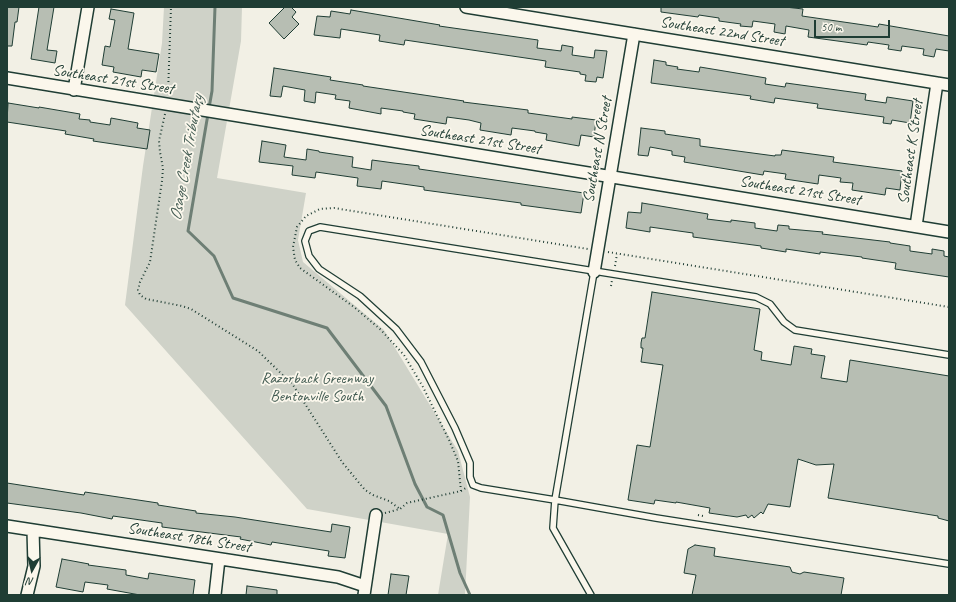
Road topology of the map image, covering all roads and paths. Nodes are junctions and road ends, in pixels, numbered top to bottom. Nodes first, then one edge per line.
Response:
1 (88, 7) edge
2 (171, 7) edge
3 (466, 7) edge
4 (634, 34) junction
5 (7, 78) edge
6 (937, 83) junction
7 (949, 85) edge
8 (74, 90) junction
9 (168, 94) dead end
10 (165, 113) dead end
11 (610, 177) junction
12 (916, 226) junction
13 (949, 232) edge
14 (589, 250) dead end
15 (605, 252) dead end
16 (618, 254) junction
17 (615, 268) dead end
18 (594, 272) junction
19 (611, 281) dead end
20 (611, 286) dead end
21 (949, 307) edge
22 (949, 355) edge
23 (556, 500) junction
24 (400, 509) junction
25 (376, 515) joint
26 (698, 515) dead end
27 (704, 516) dead end
28 (7, 526) edge
29 (34, 530) junction
30 (219, 559) junction
31 (949, 564) edge
32 (364, 590) edge
33 (27, 595) edge
34 (215, 595) edge
35 (592, 595) edge

1 - 8 street
2 - 9 path
3 - 4 street, Southeast 22nd Street
4 - 6 street, Southeast 22nd Street
4 - 11 street, Southeast N Street
5 - 8 street, Southeast 21st Street
6 - 7 street, Southeast 22nd Street
6 - 12 street, Southeast K Street
8 - 11 street, Southeast 21st Street
10 - 24 path
11 - 12 street, Southeast 21st Street
11 - 18 street, Southeast N Street
12 - 13 street, Southeast 21st Street
14 - 24 path
15 - 16 path
16 - 17 path
16 - 21 path
18 - 22 lane
18 - 23 lane
18 - 23 lane
19 - 20 path
23 - 31 lane
23 - 35 lane
24 - 25 path
25 - 32 street
26 - 27 path
28 - 29 street, Southeast 18th Street
29 - 30 street, Southeast 18th Street
29 - 33 street
30 - 32 street, Southeast 18th Street
30 - 34 street

